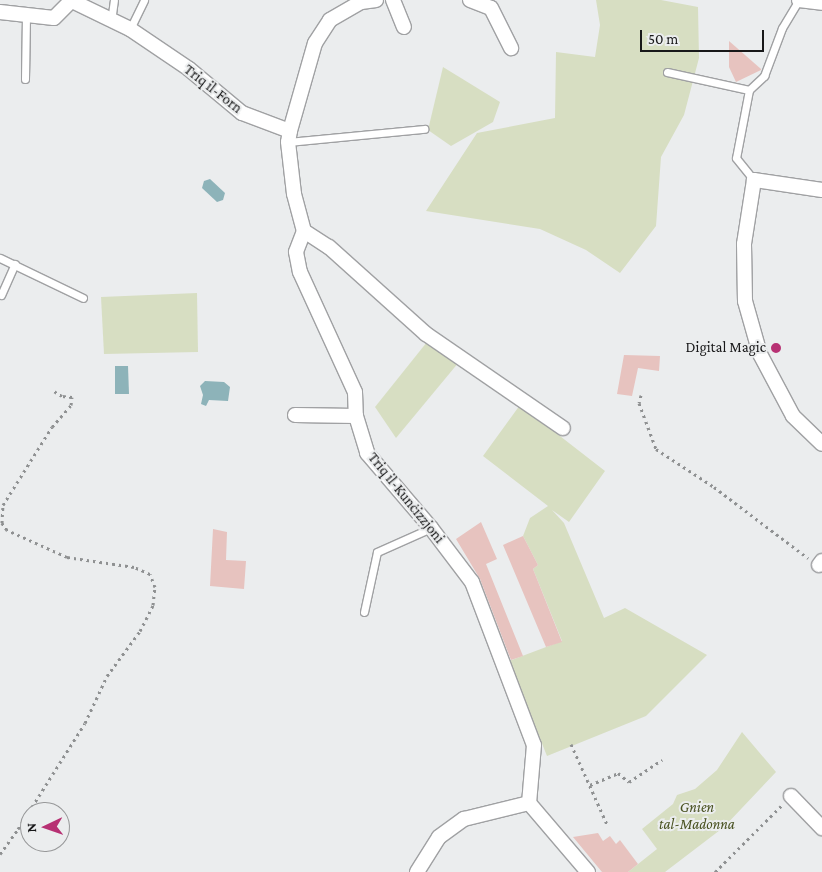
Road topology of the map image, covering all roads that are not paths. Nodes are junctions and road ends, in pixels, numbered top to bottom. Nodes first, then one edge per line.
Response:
1 (114, 0) edge
2 (144, 0) edge
3 (376, 0) edge
4 (393, 0) edge
5 (71, 1) edge
6 (473, 1) edge
7 (803, 1) edge
8 (822, 3) edge
9 (0, 12) edge
10 (26, 15) junction
11 (111, 21) junction
12 (404, 27) dead end
13 (130, 29) junction
14 (511, 48) dead end
15 (667, 72) dead end
16 (25, 79) dead end
17 (749, 90) junction
18 (424, 130) dead end
19 (289, 137) junction
20 (754, 180) junction
21 (822, 190) edge
22 (304, 231) junction
23 (0, 258) edge
24 (15, 264) junction
25 (1, 296) dead end
26 (83, 298) dead end
27 (295, 415) dead end
28 (356, 416) junction
29 (563, 428) dead end
30 (822, 444) edge
31 (431, 528) junction
32 (364, 612) dead end
33 (791, 796) road end
34 (529, 803) junction
35 (822, 828) edge
36 (417, 872) edge
37 (588, 872) edge

1 - 11 lane
2 - 13 lane
3 - 19 street
4 - 12 street
5 - 10 street
5 - 11 street, Triq il-Forn
6 - 14 street
7 - 8 street
7 - 17 lane
9 - 10 street
10 - 16 lane
11 - 13 street, Triq il-Forn
13 - 19 street, Triq il-Forn
15 - 17 lane
17 - 20 lane
18 - 19 lane
19 - 22 street
20 - 21 street
20 - 30 street
22 - 28 street, Triq il-Kunċizzjoni
22 - 29 street
23 - 24 lane
24 - 25 lane
24 - 26 lane
27 - 28 street
28 - 31 street, Triq il-Kunċizzjoni
31 - 32 lane
31 - 34 street, Triq il-Kunċizzjoni
33 - 35 street
34 - 36 street
34 - 37 street

